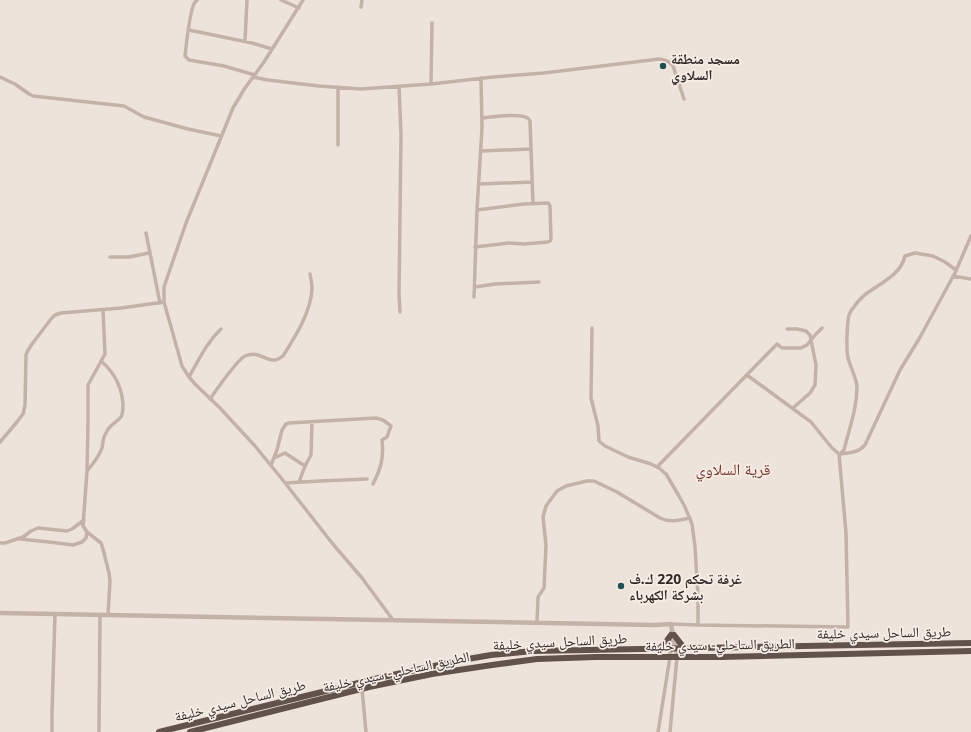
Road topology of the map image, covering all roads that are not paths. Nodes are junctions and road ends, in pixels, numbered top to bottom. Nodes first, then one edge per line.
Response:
1 (197, 0) edge
2 (247, 0) edge
3 (281, 0) edge
4 (303, 0) edge
5 (362, 0) edge
6 (361, 7) dead end
7 (298, 8) junction
8 (432, 23) dead end
9 (189, 30) junction
10 (245, 41) junction
11 (272, 49) junction
12 (254, 76) junction
13 (0, 77) edge
14 (481, 78) junction
15 (431, 84) junction
16 (399, 86) junction
17 (338, 87) junction
18 (684, 99) dead end
19 (482, 118) junction
20 (221, 136) junction
21 (338, 145) dead end
22 (530, 149) junction
23 (480, 151) junction
24 (532, 182) junction
25 (479, 184) junction
26 (533, 204) junction
27 (477, 210) junction
28 (146, 233) dead end
29 (971, 236) edge
30 (475, 247) junction
31 (149, 253) junction
32 (110, 257) dead end
33 (956, 270) junction
34 (310, 274) dead end
35 (953, 276) junction
36 (971, 279) edge
37 (539, 282) dead end
38 (475, 287) junction
39 (474, 297) dead end
40 (162, 303) junction
41 (103, 310) junction
42 (400, 312) dead end
43 (592, 328) dead end
44 (822, 328) dead end
45 (787, 329) dead end
46 (221, 330) dead end
47 (810, 341) junction
48 (101, 361) junction
49 (747, 375) junction
50 (189, 377) junction
51 (210, 398) junction
52 (793, 408) junction
53 (312, 422) junction
54 (0, 442) edge
55 (839, 454) junction
56 (274, 458) junction
57 (271, 465) junction
58 (305, 466) junction
59 (656, 467) junction
60 (87, 471) junction
61 (367, 479) dead end
62 (299, 482) junction
63 (286, 483) junction
64 (373, 484) dead end
65 (690, 518) junction
66 (84, 520) junction
67 (87, 532) junction
68 (17, 539) junction
69 (0, 543) edge
70 (0, 613) edge
71 (55, 614) junction
72 (100, 615) junction
73 (108, 615) junction
74 (393, 620) junction
75 (537, 622) junction
76 (698, 625) junction
77 (672, 631) junction
78 (971, 643) edge
79 (685, 648) junction
80 (659, 649) junction
81 (673, 649) junction
82 (971, 650) edge
83 (670, 657) junction
84 (677, 657) junction
85 (362, 689) junction
86 (52, 732) edge
87 (99, 732) edge
88 (159, 732) edge
89 (190, 732) edge
90 (366, 732) edge
91 (658, 732) edge
92 (670, 732) edge

1 - 9 street
2 - 10 street
3 - 7 street
4 - 7 street
5 - 6 street
7 - 11 street
8 - 15 street
9 - 10 street
9 - 12 street
10 - 11 street
11 - 12 street
12 - 17 street
12 - 20 street
13 - 20 street
14 - 15 street
14 - 18 street
14 - 19 street
15 - 16 street
16 - 17 street
16 - 42 street
17 - 21 street
19 - 22 street
19 - 23 street
20 - 40 street
22 - 23 street
22 - 24 street
23 - 25 street
24 - 25 street
24 - 26 street
25 - 27 street
26 - 27 street
26 - 30 street
27 - 30 street
28 - 31 street
29 - 33 street
30 - 38 street
31 - 32 street
31 - 40 street
33 - 35 street
33 - 55 street
34 - 51 street
35 - 36 street
35 - 55 street
37 - 38 street
38 - 39 street
40 - 41 street
40 - 50 street
41 - 48 street
41 - 54 street
43 - 59 street
44 - 47 street
45 - 47 street
46 - 50 street
47 - 49 street
47 - 52 street
48 - 60 street
48 - 60 street
49 - 52 street
49 - 59 street
50 - 51 street
51 - 57 street
52 - 55 street
53 - 56 street
53 - 58 street
53 - 64 street
55 - 76 street
56 - 57 street
56 - 58 street
57 - 63 street
58 - 62 street
59 - 65 street
60 - 66 street
61 - 62 street
62 - 63 street
63 - 74 street
65 - 75 street
65 - 76 street
66 - 67 street
66 - 68 street
67 - 68 street
67 - 73 street
68 - 69 street
70 - 71 street
71 - 72 street
71 - 86 street
72 - 73 street
72 - 87 street
73 - 74 street
74 - 75 street
75 - 77 street
76 - 77 street
77 - 79 highway
77 - 80 highway
77 - 81 street
78 - 79 highway, طريق الساحل سيدي خليفة
79 - 81 highway, طريق الساحل سيدي خليفة
80 - 81 highway, طريق الساحل سيدي خليفة
80 - 88 highway, طريق الساحل سيدي خليفة
81 - 83 street
81 - 84 street
82 - 84 highway, الطريق الساحلي- سيدي خليفة
83 - 84 highway, الطريق الساحلي- سيدي خليفة
83 - 85 highway, الطريق الساحلي- سيدي خليفة
83 - 91 street
84 - 92 street
85 - 89 highway, الطريق الساحلي- سيدي خليفة
85 - 90 street

